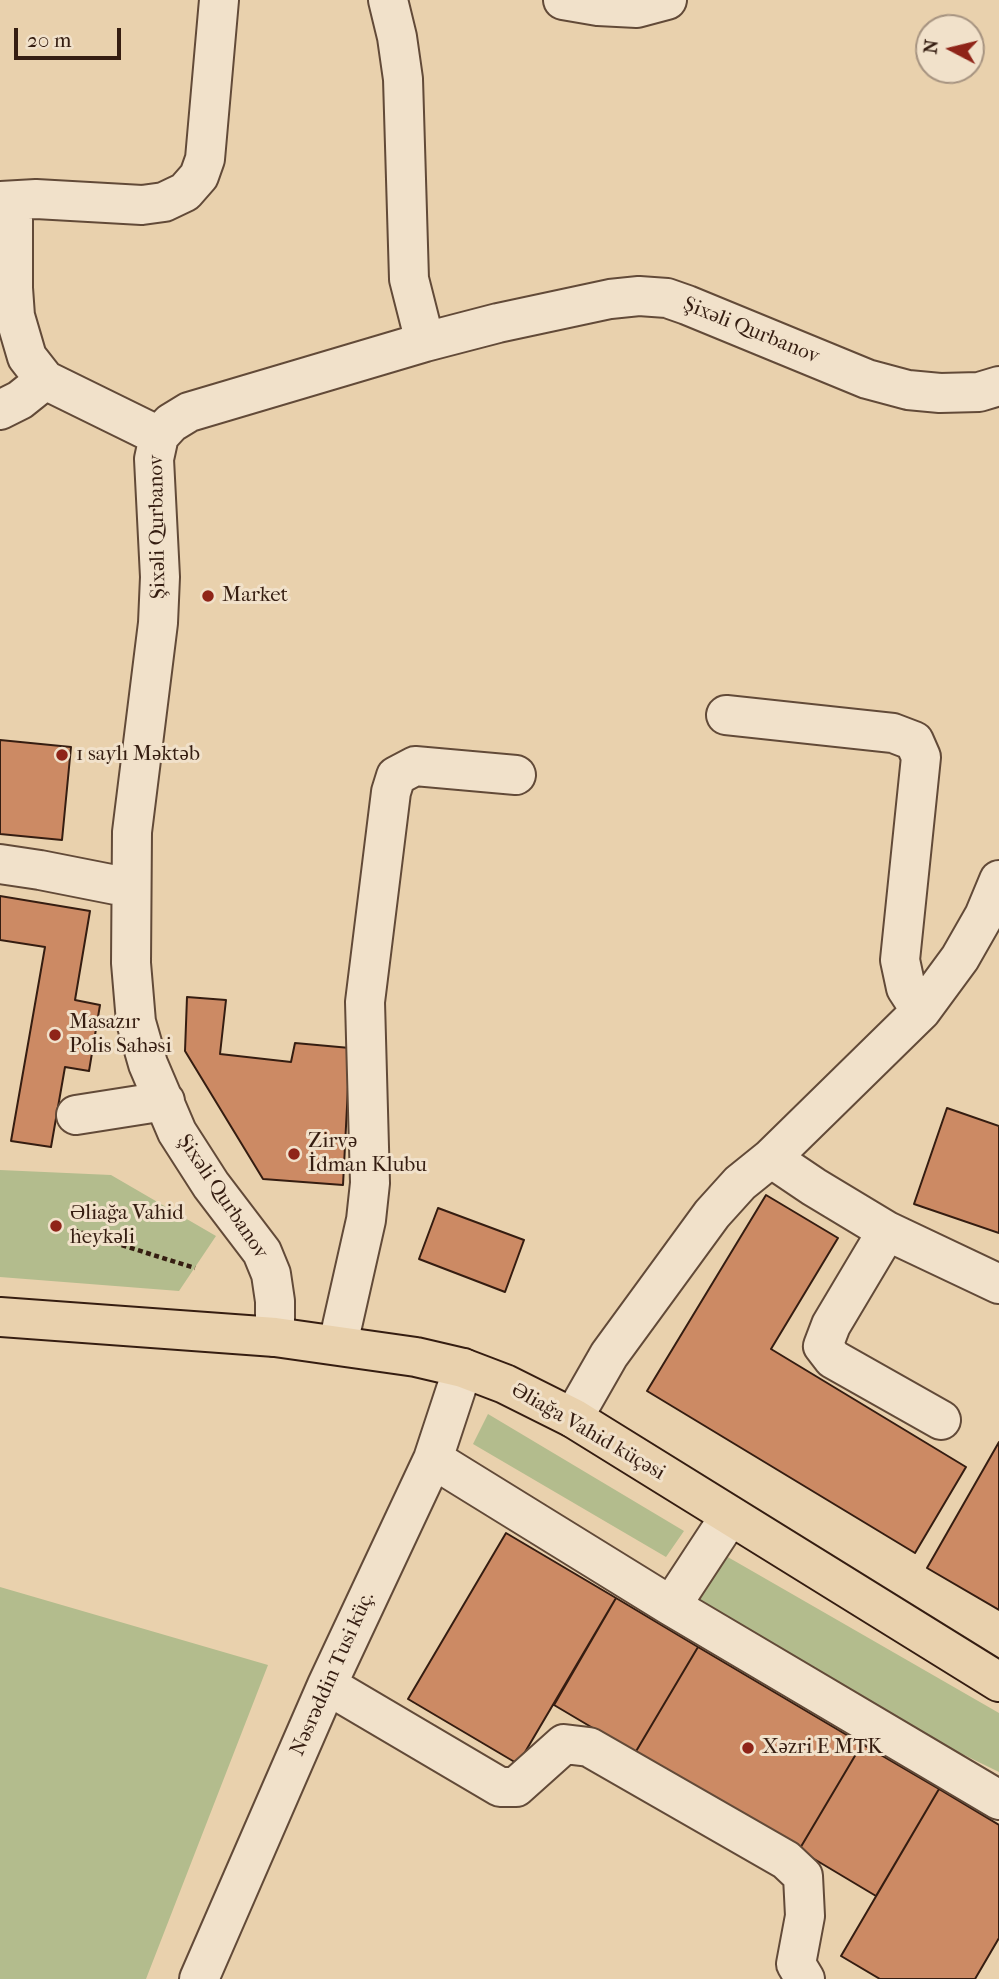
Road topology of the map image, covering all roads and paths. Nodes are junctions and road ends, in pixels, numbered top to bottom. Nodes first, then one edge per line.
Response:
1 (219, 0) edge
2 (563, 0) edge
3 (667, 0) edge
4 (396, 2) edge
5 (6, 201) edge
6 (425, 342) junction
7 (45, 380) junction
8 (999, 386) edge
9 (0, 410) edge
10 (159, 436) junction
11 (726, 715) dead end
12 (516, 775) dead end
13 (0, 864) edge
14 (999, 880) edge
15 (131, 888) junction
16 (921, 1011) junction
17 (164, 1101) junction
18 (76, 1115) dead end
19 (771, 1158) junction
20 (73, 1230) dead end
21 (887, 1231) junction
22 (195, 1268) dead end
23 (999, 1284) edge
24 (0, 1317) edge
25 (275, 1337) junction
26 (338, 1345) junction
27 (463, 1368) junction
28 (573, 1418) junction
29 (941, 1420) dead end
30 (433, 1459) junction
31 (730, 1516) junction
32 (671, 1606) junction
33 (999, 1682) edge
34 (327, 1685) junction
35 (999, 1800) edge
36 (199, 1979) edge
37 (804, 1979) edge

1 - 5 street
2 - 3 street
4 - 6 street
5 - 7 street
6 - 8 street, Şixəli Qurbanov
6 - 10 street, Şixəli Qurbanov
7 - 9 street
7 - 10 street
10 - 15 street, Şixəli Qurbanov
11 - 16 street
12 - 26 street
13 - 15 street
14 - 16 street
15 - 17 street, Şixəli Qurbanov
16 - 19 street
17 - 18 street
17 - 25 street, Şixəli Qurbanov
19 - 21 street
19 - 28 street
20 - 22 path
21 - 23 street
21 - 29 street
24 - 25 main road, Əliağa Vahid küçəsi
25 - 26 main road, Əliağa Vahid küçəsi
26 - 27 main road, Əliağa Vahid küçəsi
27 - 28 main road, Əliağa Vahid küçəsi
27 - 30 street, Nəsrəddin Tusi küç.
28 - 31 main road, Əliağa Vahid küçəsi
30 - 32 street
30 - 34 street, Nəsrəddin Tusi küç.
31 - 32 street
31 - 33 main road, Əliağa Vahid küçəsi
32 - 35 street
34 - 36 street, Nəsrəddin Tusi küç.
34 - 37 street

